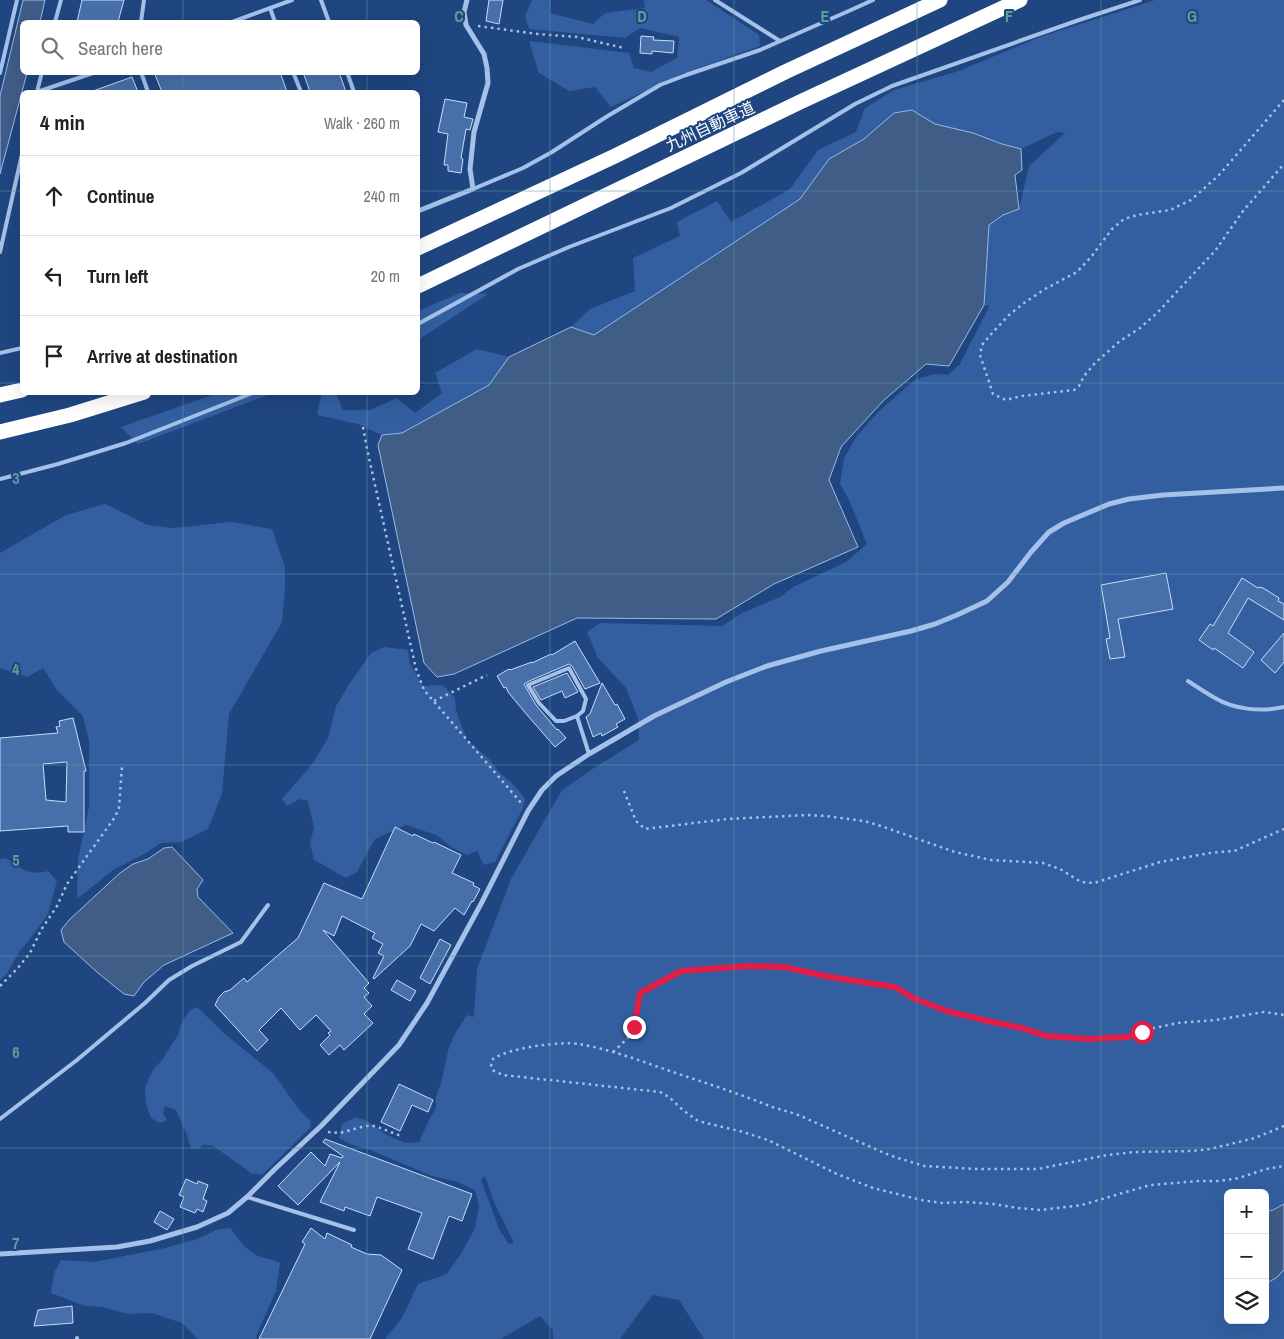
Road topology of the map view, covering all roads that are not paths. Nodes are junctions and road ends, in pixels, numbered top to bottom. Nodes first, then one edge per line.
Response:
1 (18, 0) edge
2 (61, 0) edge
3 (144, 0) edge
4 (292, 0) edge
5 (321, 0) edge
6 (467, 0) edge
7 (715, 0) edge
8 (873, 0) edge
9 (940, 0) edge
10 (1020, 0) edge
11 (1140, 0) edge
12 (270, 8) junction
13 (56, 20) edge
14 (140, 20) edge
15 (237, 20) edge
16 (274, 20) edge
17 (328, 20) edge
18 (780, 41) junction
19 (0, 73) edge
20 (41, 75) edge
21 (87, 75) edge
22 (142, 75) edge
23 (294, 75) edge
24 (348, 75) edge
25 (38, 90) edge
26 (43, 90) edge
27 (147, 90) edge
28 (300, 90) edge
29 (353, 90) edge
30 (20, 163) edge
31 (473, 188) junction
32 (420, 210) edge
33 (420, 247) edge
34 (0, 252) edge
35 (420, 285) edge
36 (420, 323) edge
37 (20, 348) edge
38 (0, 353) edge
39 (20, 390) edge
40 (0, 395) edge
41 (134, 395) edge
42 (247, 395) edge
43 (0, 432) edge
44 (0, 479) edge
45 (1284, 488) edge
46 (1188, 682) dead end
47 (1284, 706) edge
48 (576, 716) junction
49 (590, 754) junction
50 (268, 905) dead end
51 (0, 1119) edge
52 (247, 1197) junction
53 (354, 1230) dead end
54 (0, 1254) edge

1 - 19 lane
2 - 13 lane
3 - 14 lane
4 - 12 lane
5 - 17 lane
6 - 31 street
7 - 18 lane
8 - 18 lane
9 - 33 highway, 九州自動車道
10 - 35 highway, 九州自動車道
11 - 36 lane
12 - 15 lane
12 - 16 lane
18 - 31 lane
20 - 25 lane
21 - 26 lane
22 - 27 lane
23 - 28 lane
24 - 29 lane
30 - 34 lane
31 - 32 street
37 - 38 lane
39 - 40 highway
41 - 43 highway
42 - 44 lane
45 - 49 street
46 - 47 lane
48 - 48 lane
48 - 49 lane
49 - 52 street
50 - 51 lane
52 - 53 lane
52 - 54 street

